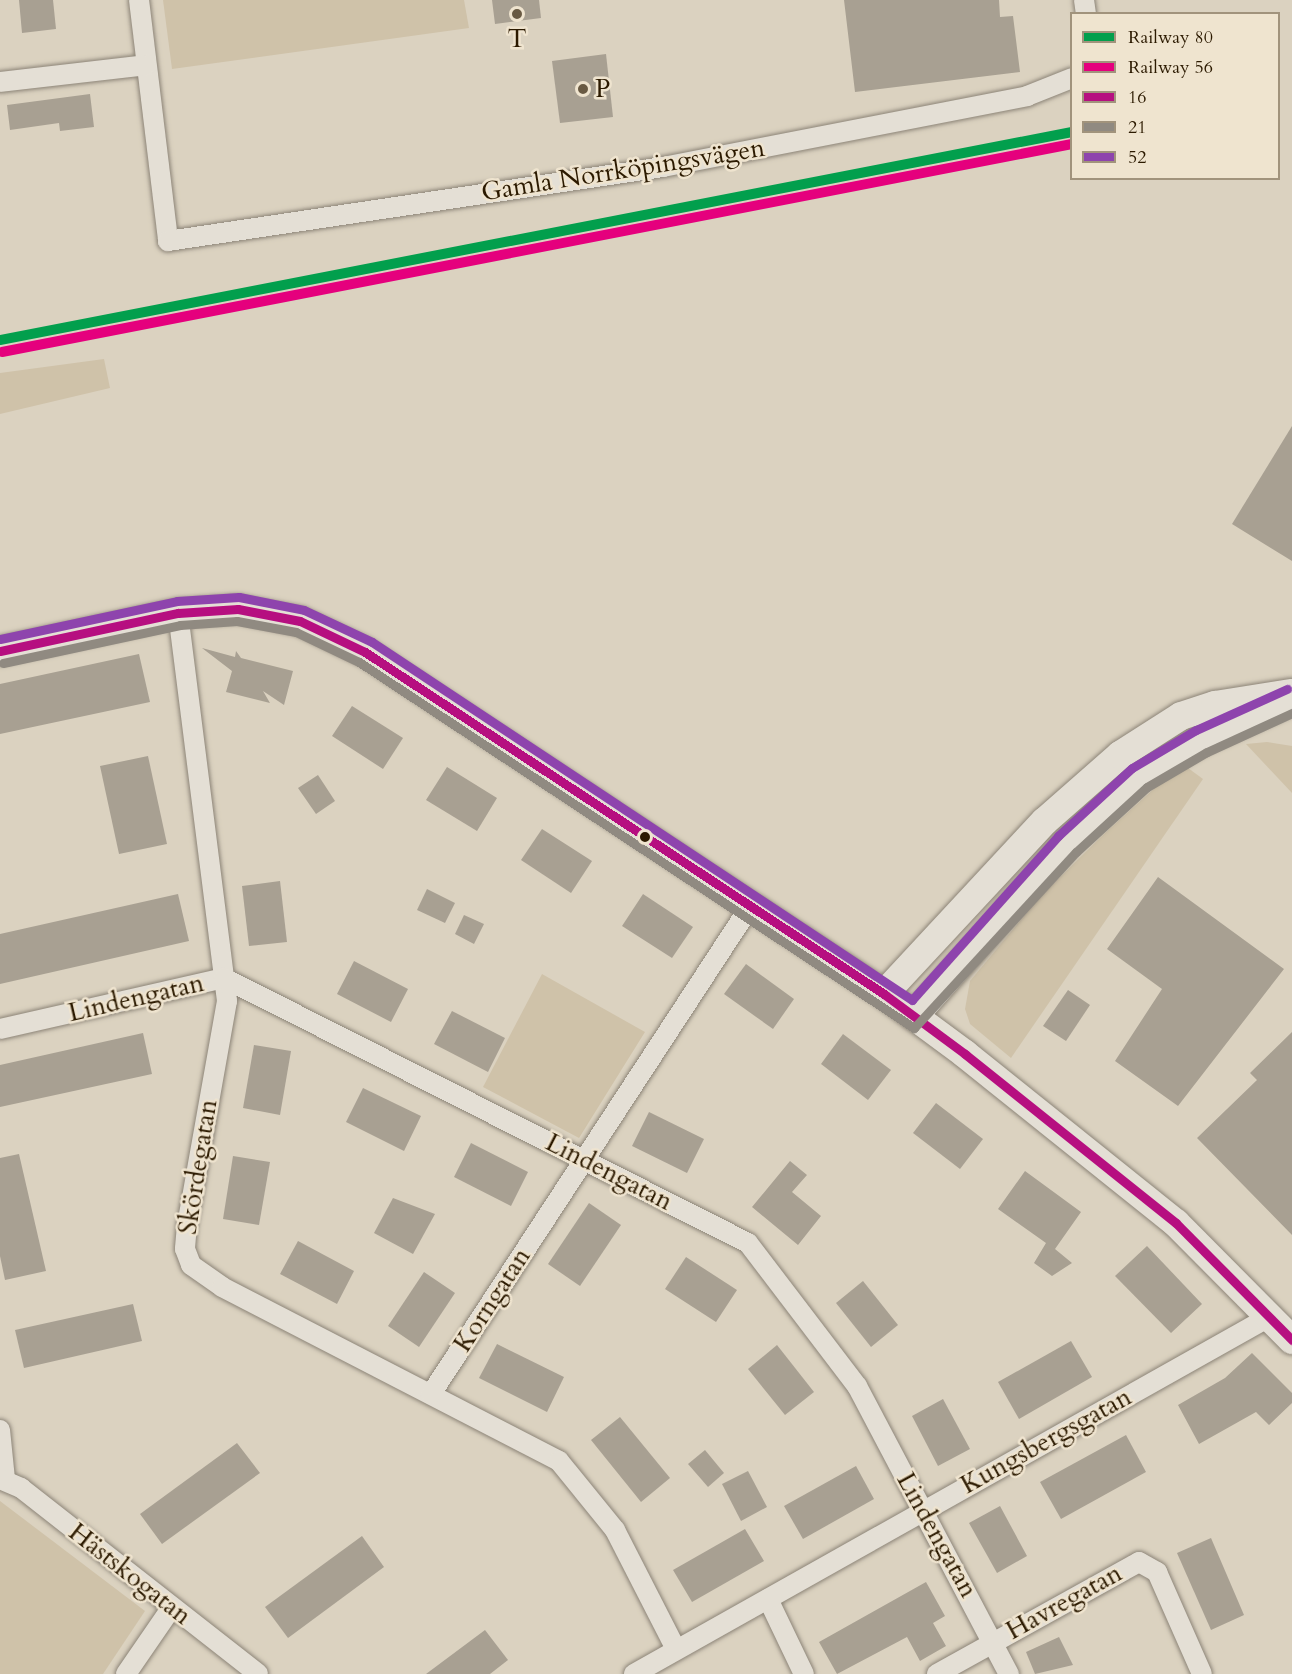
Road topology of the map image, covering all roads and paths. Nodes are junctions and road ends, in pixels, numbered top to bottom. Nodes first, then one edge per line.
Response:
1 (139, 0) edge
2 (146, 65) junction
3 (1070, 78) edge
4 (0, 82) edge
5 (178, 613) junction
6 (0, 651) edge
7 (1292, 693) edge
8 (1292, 700) edge
9 (751, 905) junction
10 (224, 978) junction
11 (884, 994) junction
12 (914, 1016) junction
13 (0, 1029) edge
14 (584, 1159) junction
15 (1284, 1327) edge
16 (431, 1394) junction
17 (0, 1430) edge
18 (2, 1479) edge
19 (923, 1510) junction
20 (768, 1599) junction
21 (172, 1607) junction
22 (994, 1641) junction
23 (676, 1649) junction
24 (126, 1674) edge
25 (258, 1674) edge
26 (634, 1674) edge
27 (804, 1674) edge
28 (937, 1674) edge
29 (1009, 1674) edge
30 (1202, 1674) edge

1 - 2 street
2 - 3 street, Gamla Norrköpingsvägen
2 - 4 street
5 - 6 street
5 - 9 street
5 - 10 street, Skördegatan
7 - 11 street
8 - 12 street
9 - 11 street
9 - 14 street, Korngatan
10 - 13 street, Lindengatan
10 - 14 street, Lindengatan
10 - 16 street, Skördegatan
11 - 12 street
12 - 15 street
14 - 16 street, Korngatan
14 - 19 street, Lindengatan
15 - 19 street, Kungsbergsgatan
16 - 23 street, Skördegatan
17 - 18 street
18 - 21 street, Hästskogatan
19 - 20 street, Kungsbergsgatan
19 - 22 street, Lindengatan
20 - 23 street, Kungsbergsgatan
20 - 27 street
21 - 24 street
21 - 25 street, Hästskogatan
22 - 28 street, Havregatan
22 - 29 street, Lindengatan
22 - 30 street, Havregatan
23 - 26 street, Kungsbergsgatan

